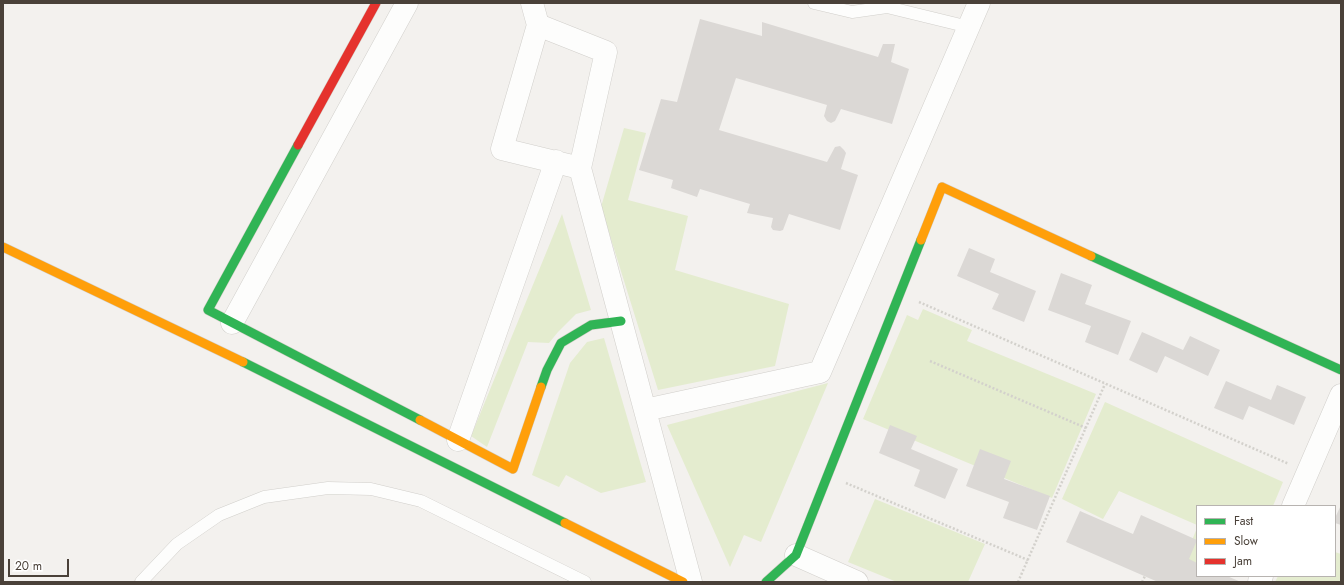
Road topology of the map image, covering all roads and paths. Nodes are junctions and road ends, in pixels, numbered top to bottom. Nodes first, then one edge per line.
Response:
1 (376, 3) edge
2 (407, 3) edge
3 (532, 3) edge
4 (814, 3) edge
5 (980, 3) edge
6 (538, 25) junction
7 (969, 27) junction
8 (556, 161) junction
9 (580, 168) junction
10 (3, 247) edge
11 (900, 294) junction
12 (621, 321) junction
13 (232, 323) junction
14 (930, 361) dead end
15 (1341, 370) edge
16 (1105, 384) junction
17 (1341, 395) edge
18 (645, 410) junction
19 (1086, 428) junction
20 (458, 440) junction
21 (1307, 472) junction
22 (828, 476) junction
23 (1293, 505) edge
24 (796, 555) junction
25 (1028, 560) junction
26 (1146, 576) dead end
27 (141, 582) edge
28 (585, 582) edge
29 (683, 582) edge
30 (691, 582) edge
31 (766, 582) edge
32 (857, 582) edge
33 (1018, 582) edge
34 (1142, 582) edge

1 - 13 street
2 - 13 street
3 - 6 street
4 - 7 lane
5 - 7 street
6 - 8 street
6 - 9 street
7 - 18 street
8 - 9 street
8 - 20 street
9 - 12 street
10 - 29 street
11 - 15 street
11 - 16 path
11 - 22 street
12 - 18 street
12 - 20 street
13 - 20 street
14 - 19 path
16 - 19 path
16 - 21 path
17 - 21 street
18 - 30 street
19 - 25 path
21 - 23 street
22 - 24 street
22 - 25 path
24 - 31 street
24 - 32 street
25 - 33 path
26 - 34 path
27 - 28 lane

